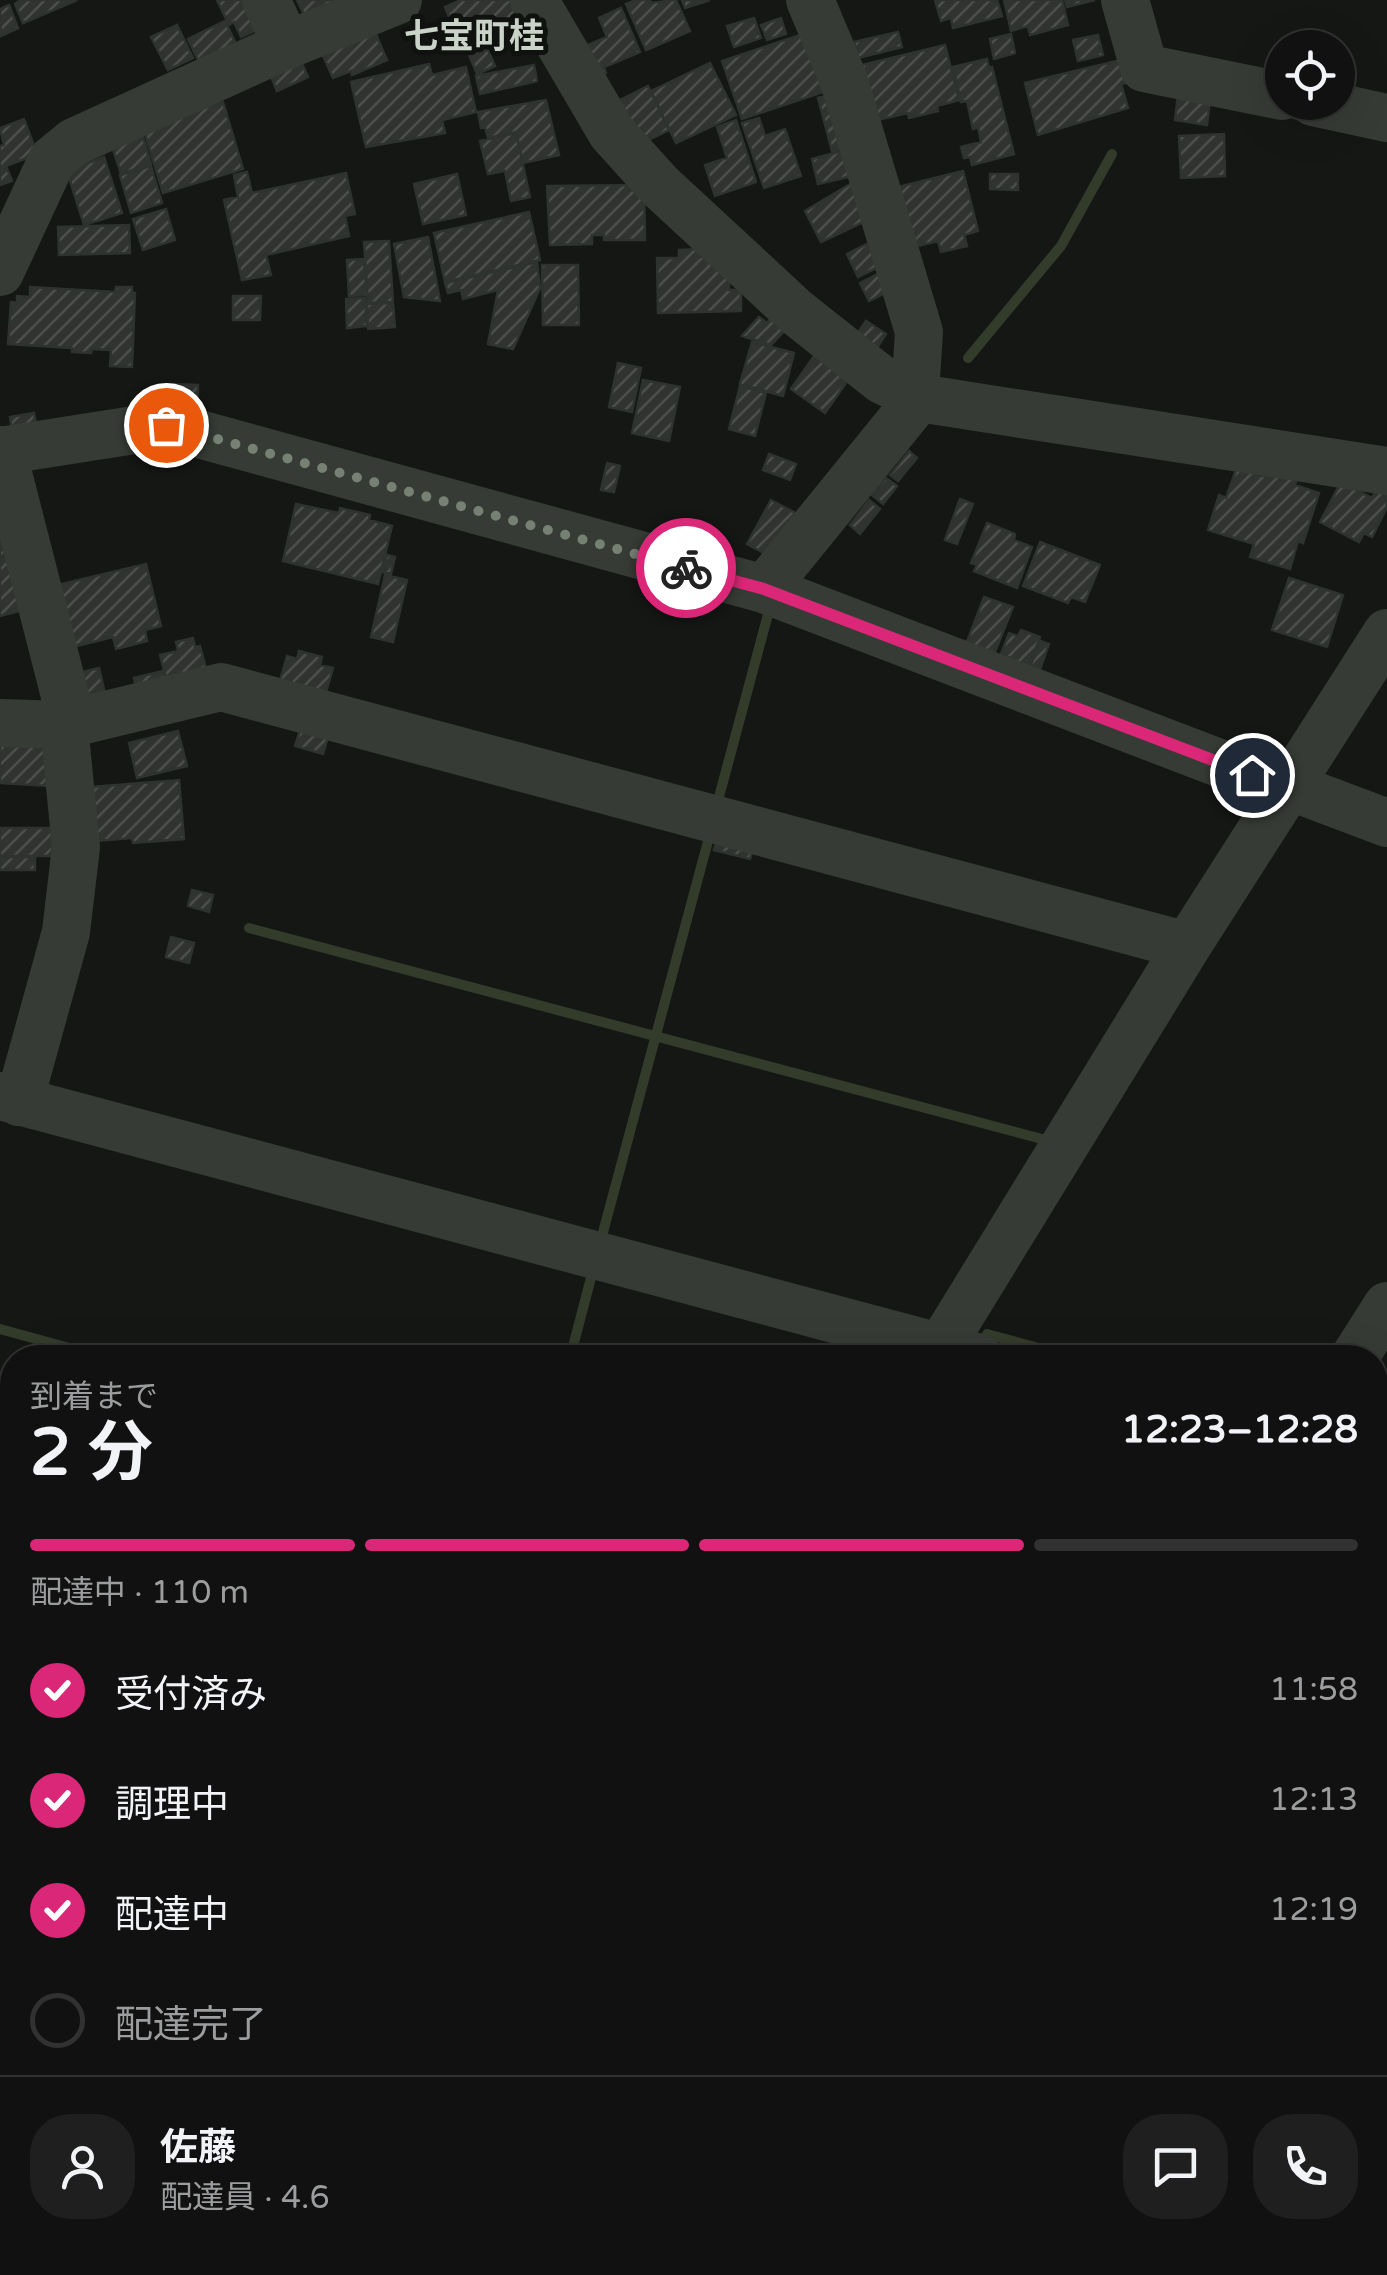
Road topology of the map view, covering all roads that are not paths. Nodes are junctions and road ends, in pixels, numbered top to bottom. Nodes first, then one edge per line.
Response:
1 (266, 0) edge
2 (398, 0) edge
3 (534, 0) edge
4 (810, 0) edge
5 (1125, 0) edge
6 (288, 45) junction
7 (1265, 93) edge
8 (1355, 111) edge
9 (1387, 118) edge
10 (1, 268) edge
11 (919, 398) junction
12 (1, 451) edge
13 (1387, 471) edge
14 (764, 589) junction
15 (1387, 633) edge
16 (0, 723) edge
17 (68, 724) junction
18 (1288, 787) junction
19 (1387, 823) edge
20 (1187, 946) junction
21 (10, 1099) edge
22 (1387, 1306) edge
23 (918, 1345) edge
24 (956, 1345) edge
25 (1362, 1345) edge

1 - 6 street
2 - 6 street
3 - 11 street
4 - 11 street
5 - 7 street
6 - 10 street
8 - 9 street
11 - 13 street
11 - 14 street
12 - 14 street
12 - 17 street
14 - 18 street
15 - 18 street
16 - 17 street
17 - 20 street
17 - 21 street
18 - 19 street
18 - 20 street
20 - 24 street
21 - 23 street
22 - 25 street

